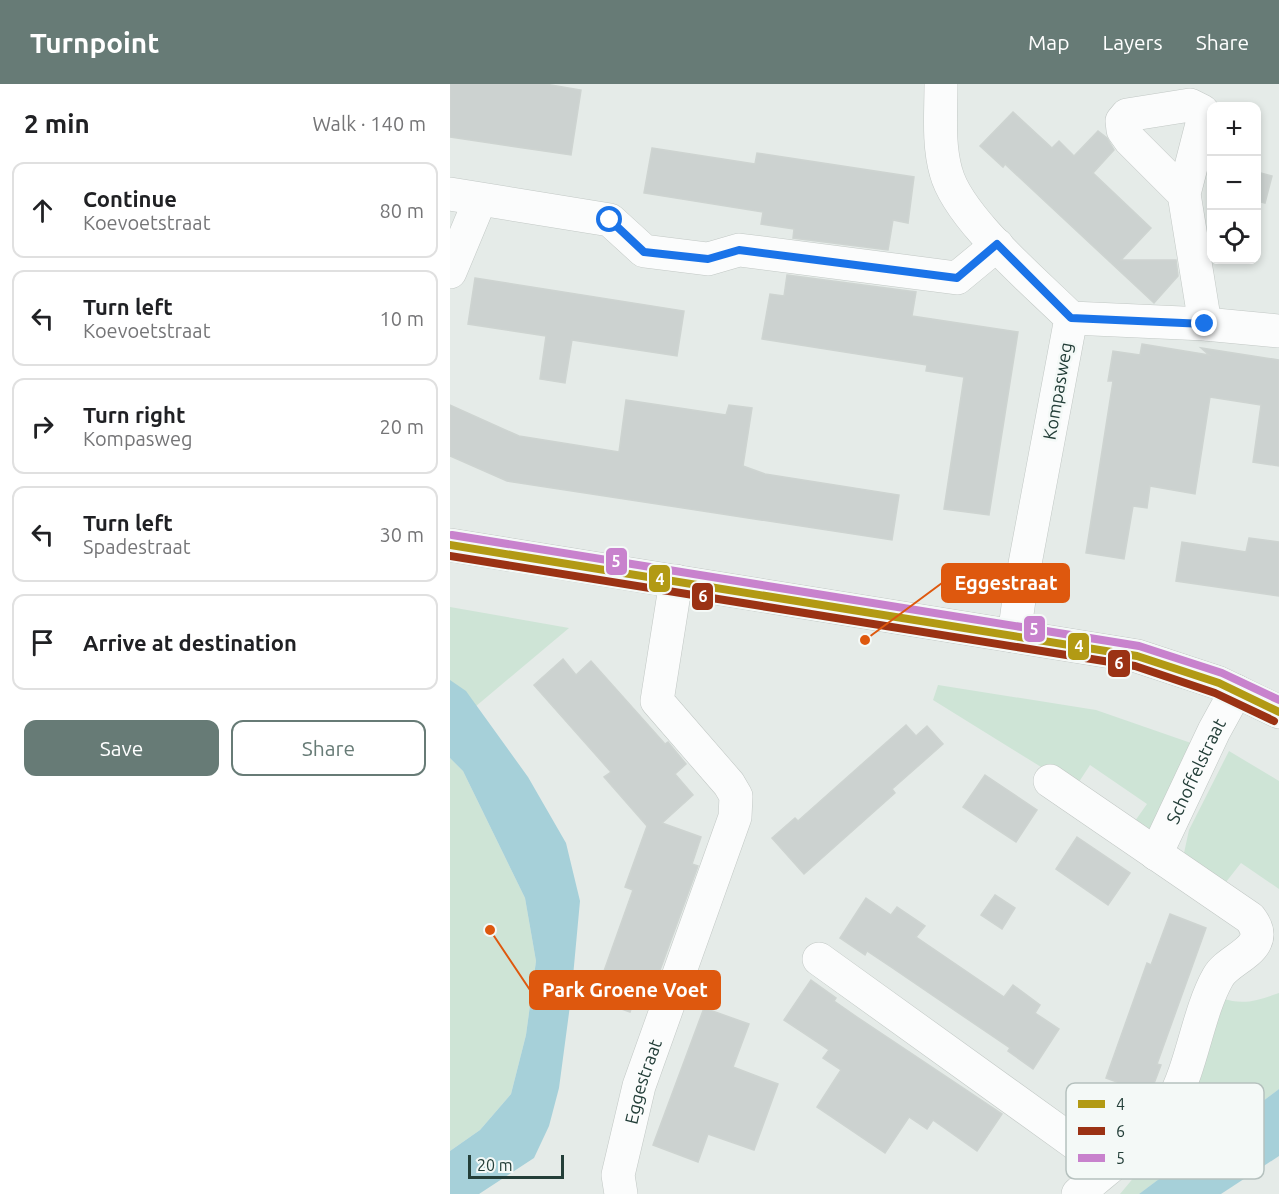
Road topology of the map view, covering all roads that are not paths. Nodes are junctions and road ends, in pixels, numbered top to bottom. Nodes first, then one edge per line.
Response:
1 (941, 84) edge
2 (1184, 194) dead end
3 (465, 197) edge
4 (997, 244) junction
5 (450, 272) edge
6 (1071, 318) junction
7 (1205, 324) junction
8 (1279, 331) edge
9 (450, 545) edge
10 (676, 581) junction
11 (1014, 636) junction
12 (1236, 692) junction
13 (1279, 712) edge
14 (1050, 781) dead end
15 (1156, 854) junction
16 (819, 959) dead end
17 (1179, 1083) edge
18 (1066, 1137) edge
19 (1095, 1179) edge
20 (621, 1194) edge
21 (1078, 1194) edge

1 - 4 street, Kompasweg
2 - 7 street
3 - 4 street
3 - 5 street
4 - 6 street, Kompasweg
6 - 7 street
6 - 11 street, Kompasweg
7 - 8 street
9 - 10 street
10 - 11 street
10 - 20 street, Eggestraat
11 - 12 street
12 - 13 street
12 - 15 street, Schoffelstraat
14 - 15 street
15 - 17 street
16 - 18 street
19 - 21 street

